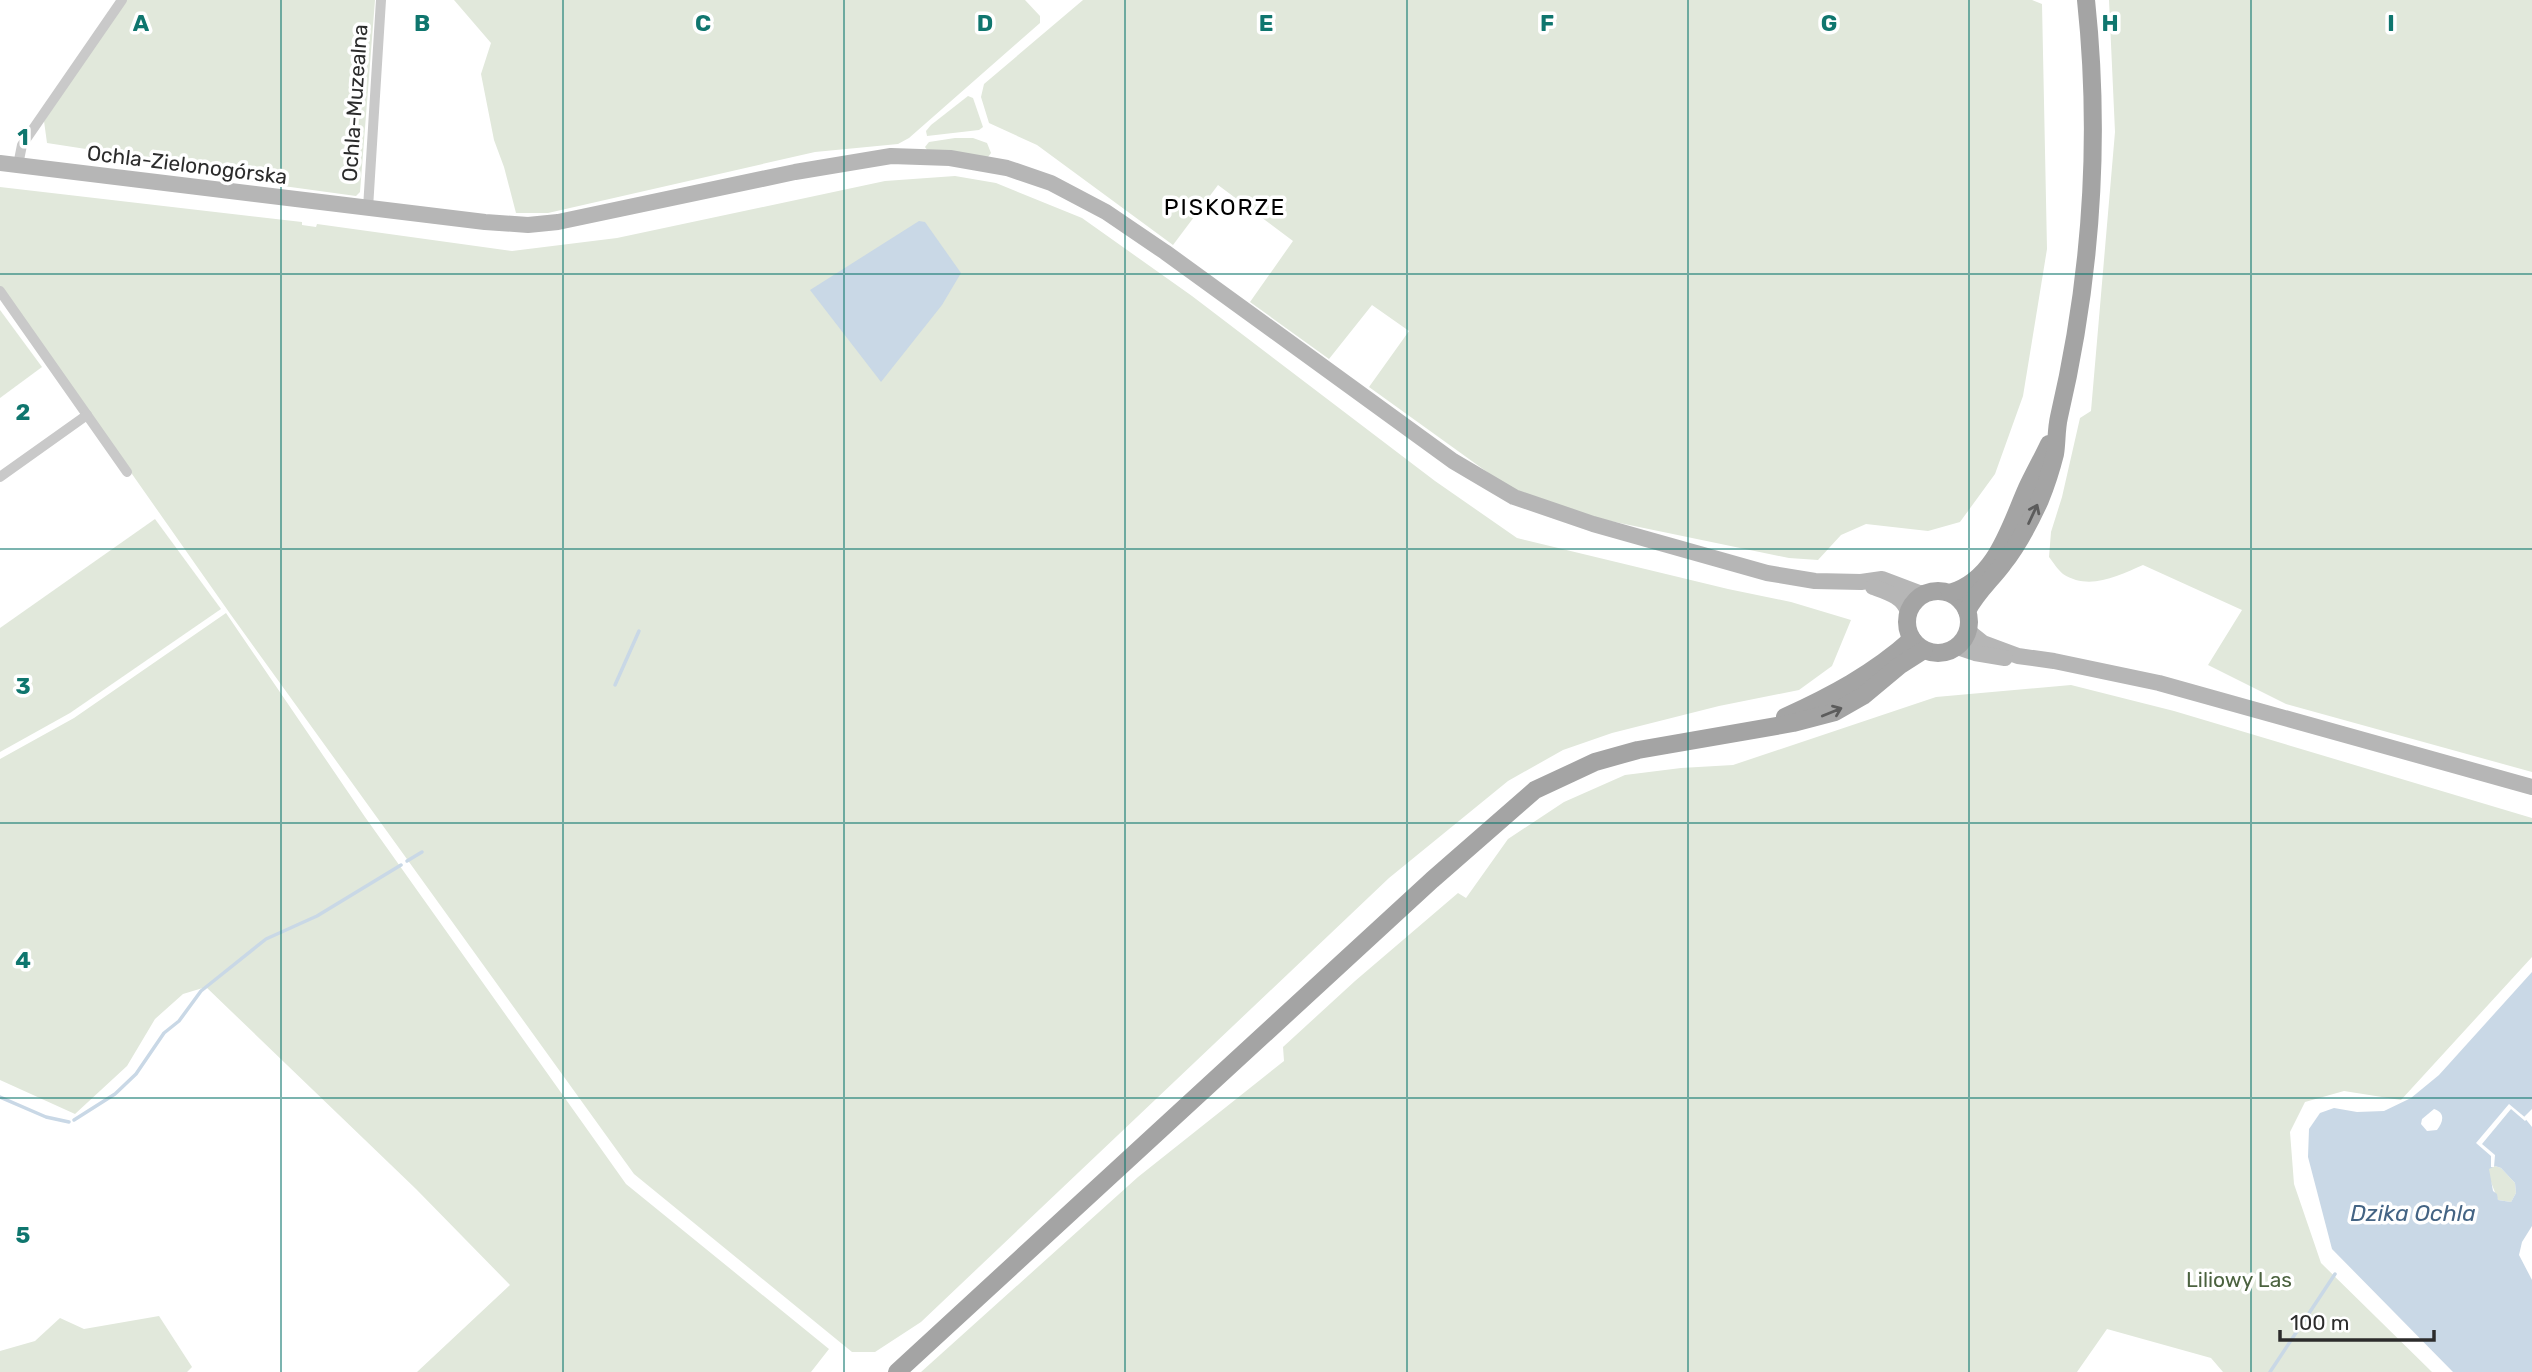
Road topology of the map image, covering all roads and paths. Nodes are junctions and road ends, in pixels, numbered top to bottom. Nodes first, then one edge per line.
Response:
1 (122, 0) edge
2 (381, 0) edge
3 (2086, 0) edge
4 (0, 163) edge
5 (18, 165) junction
6 (368, 208) junction
7 (0, 291) edge
8 (87, 415) junction
9 (2057, 429) junction
10 (127, 472) dead end
11 (0, 477) edge
12 (1861, 582) junction
13 (1925, 593) junction
14 (1950, 593) junction
15 (1967, 611) junction
16 (1908, 612) junction
17 (1968, 631) junction
18 (1918, 645) junction
19 (1957, 647) junction
20 (2018, 656) junction
21 (2532, 787) edge
22 (897, 1372) edge

1 - 5 street
2 - 6 street, Ochla-Muzealna
3 - 9 main road
4 - 5 street, Ochla-Zielonogórska
5 - 6 street, Ochla-Zielonogórska
6 - 12 street, Ochla-Zielonogórska
7 - 8 street
8 - 10 street
8 - 11 street
9 - 14 main road
15 -> 9 main road
12 - 13 street, Ochla-Zielonogórska
12 - 16 street
13 - 14 main road
13 - 16 main road
14 - 15 main road
15 - 17 main road
16 - 18 main road
17 - 19 main road
17 - 20 street
18 - 19 main road
18 - 22 main road
19 - 20 street
20 - 21 street

